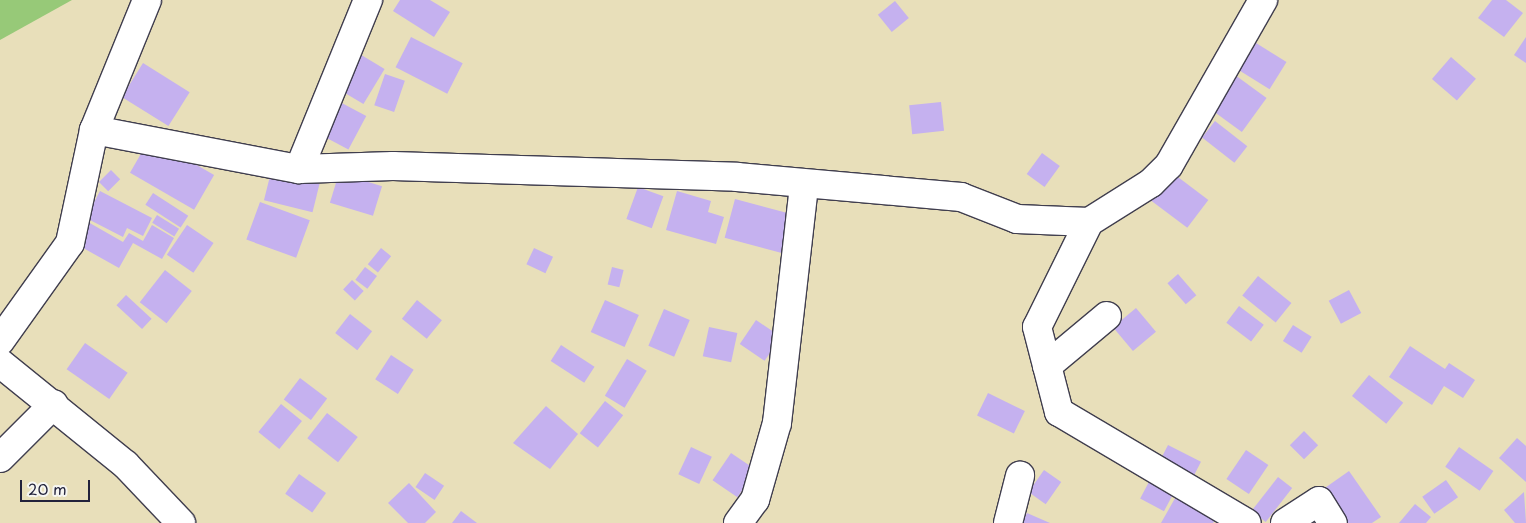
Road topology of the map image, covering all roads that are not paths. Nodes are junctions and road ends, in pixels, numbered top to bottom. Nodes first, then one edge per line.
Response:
1 (147, 0) edge
2 (368, 0) edge
3 (1264, 0) edge
4 (94, 130) junction
5 (299, 169) junction
6 (804, 186) junction
7 (1089, 222) junction
8 (1107, 316) dead end
9 (0, 341) edge
10 (0, 362) edge
11 (1047, 366) junction
12 (54, 404) junction
13 (0, 458) edge
14 (1020, 476) dead end
15 (181, 523) edge
16 (738, 523) edge
17 (1008, 523) edge
18 (1247, 523) edge
19 (1285, 523) edge
20 (1333, 523) edge

1 - 4 street
2 - 5 street
3 - 7 street
4 - 5 street
4 - 9 street
5 - 6 street
6 - 7 street
6 - 16 street
7 - 11 street
8 - 11 street
10 - 12 street
11 - 18 street
12 - 13 street
12 - 15 street
14 - 17 street
19 - 20 street

